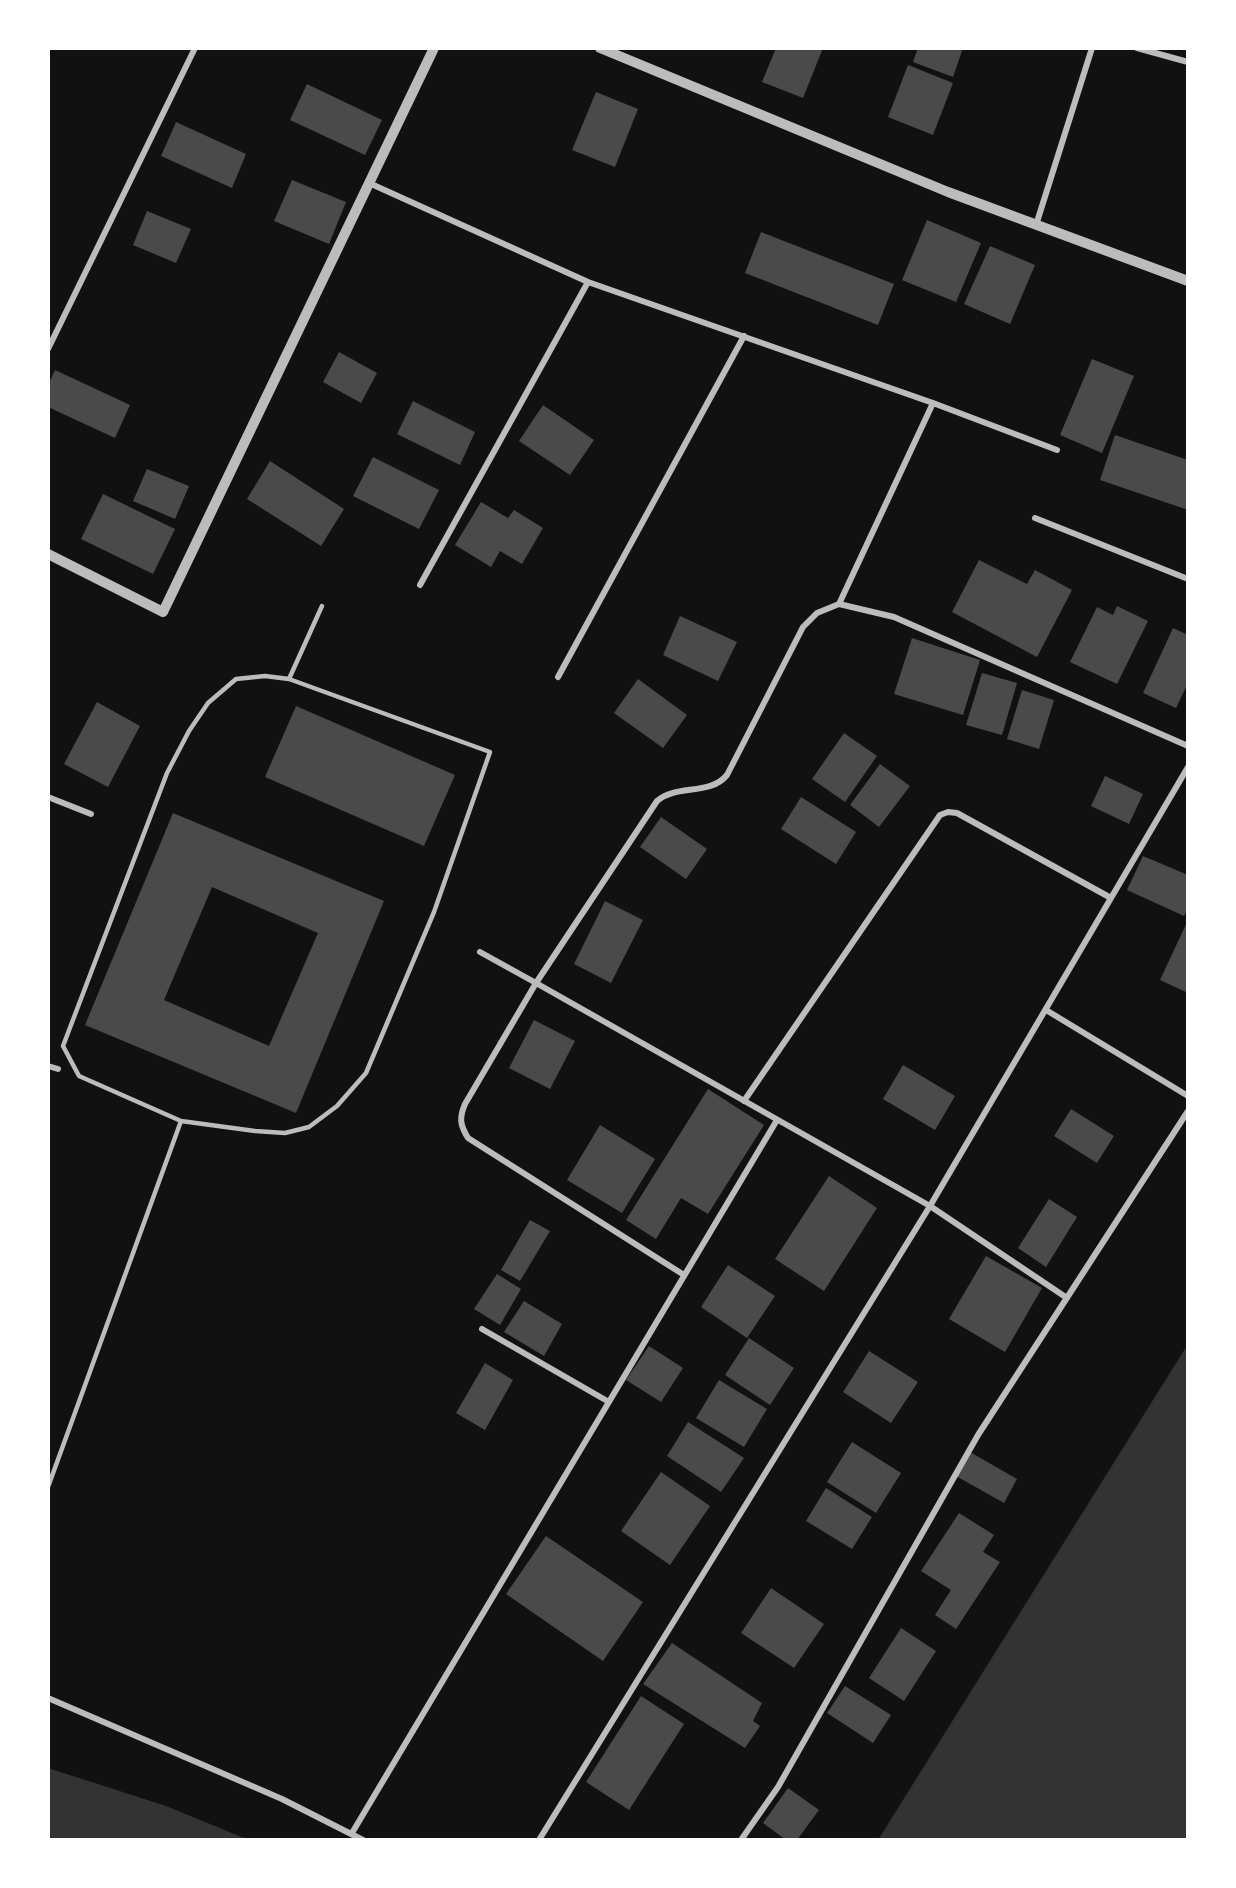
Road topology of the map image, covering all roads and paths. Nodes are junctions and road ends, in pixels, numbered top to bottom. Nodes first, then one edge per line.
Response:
1 (195, 48) edge
2 (434, 48) edge
3 (600, 48) edge
4 (1092, 48) edge
5 (1137, 48) edge
6 (1188, 62) edge
7 (369, 183) junction
8 (1036, 225) junction
9 (1188, 281) edge
10 (588, 282) junction
11 (744, 336) junction
12 (48, 349) edge
13 (933, 403) junction
14 (1057, 450) dead end
15 (1035, 518) dead end
16 (48, 554) edge
17 (1188, 579) edge
18 (420, 585) dead end
19 (839, 604) junction
20 (322, 606) dead end
21 (558, 678) dead end
22 (290, 679) junction
23 (1188, 746) edge
24 (1188, 767) edge
25 (48, 797) edge
26 (91, 814) dead end
27 (1111, 898) junction
28 (480, 952) dead end
29 (536, 983) junction
30 (1046, 1010) junction
31 (48, 1066) edge
32 (58, 1069) dead end
33 (1188, 1096) edge
34 (744, 1101) junction
35 (1188, 1111) edge
36 (777, 1119) junction
37 (181, 1121) junction
38 (930, 1206) junction
39 (684, 1275) junction
40 (1067, 1298) junction
41 (482, 1329) dead end
42 (609, 1402) junction
43 (48, 1487) edge
44 (48, 1698) edge
45 (352, 1833) junction
46 (363, 1840) edge
47 (539, 1840) edge
48 (741, 1840) edge

1 - 12 street
2 - 7 street
3 - 8 street
4 - 8 street
5 - 6 street
7 - 10 street
7 - 16 street
8 - 9 street
10 - 11 street
10 - 18 street
11 - 13 street
11 - 21 street
13 - 14 street
13 - 19 street
15 - 17 street
19 - 23 street
19 - 29 street
20 - 22 lane
22 - 37 lane
22 - 37 lane
24 - 27 street
25 - 26 street
27 - 30 street
27 - 34 street
28 - 29 street
29 - 34 street
29 - 39 street
30 - 33 street
30 - 38 street
31 - 32 street
34 - 36 street
35 - 40 street
36 - 38 street
36 - 39 street
37 - 43 lane
38 - 40 street
38 - 47 street
39 - 42 street
40 - 48 street
41 - 42 street
42 - 45 street
44 - 45 street
45 - 46 street

